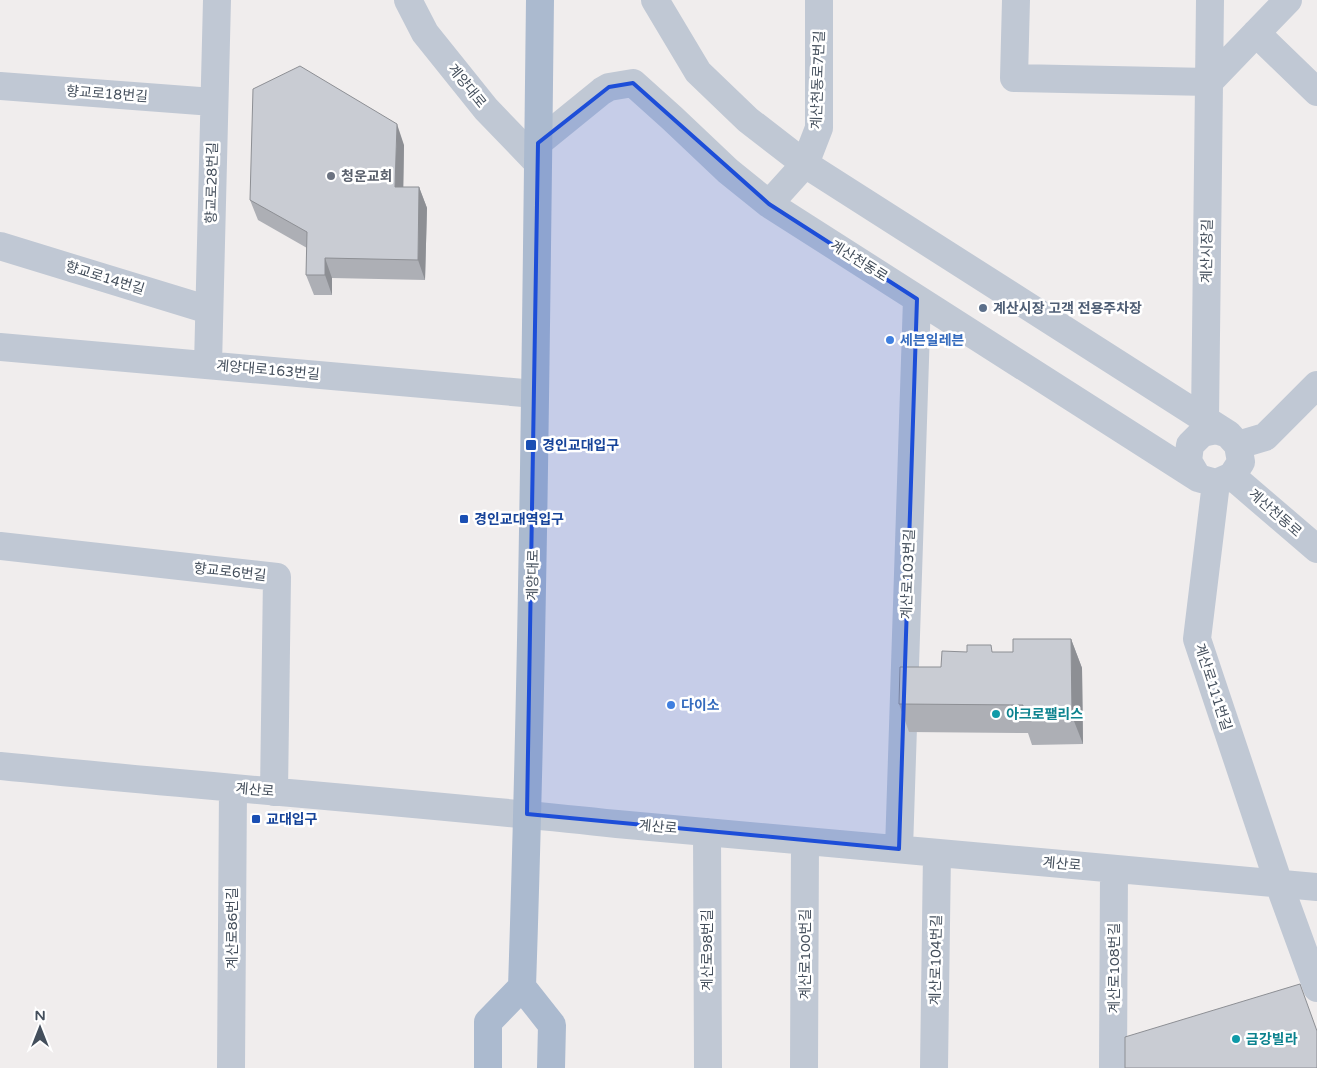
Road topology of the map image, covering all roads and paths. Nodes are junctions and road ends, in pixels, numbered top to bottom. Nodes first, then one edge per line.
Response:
1 (217, 0) edge
2 (408, 0) edge
3 (540, 0) edge
4 (654, 0) edge
5 (820, 0) edge
6 (1016, 0) edge
7 (1210, 0) edge
8 (1288, 0) edge
9 (1256, 33) junction
10 (1209, 82) junction
11 (0, 86) edge
12 (1317, 92) edge
13 (214, 102) junction
14 (538, 153) junction
15 (805, 164) junction
16 (768, 204) junction
17 (0, 246) edge
18 (917, 298) junction
19 (209, 310) junction
20 (0, 347) edge
21 (208, 365) junction
22 (1317, 385) edge
23 (535, 394) junction
24 (1204, 419) junction
25 (1233, 440) junction
26 (1216, 479) junction
27 (0, 546) edge
28 (1317, 549) edge
29 (0, 766) edge
30 (233, 788) junction
31 (274, 792) junction
32 (527, 814) junction
33 (706, 832) junction
34 (805, 841) junction
35 (898, 849) junction
36 (937, 853) junction
37 (1114, 869) junction
38 (1279, 884) junction
39 (1317, 887) edge
40 (522, 988) junction
41 (1317, 988) edge
42 (231, 1068) edge
43 (488, 1068) edge
44 (551, 1068) edge
45 (708, 1068) edge
46 (804, 1068) edge
47 (934, 1068) edge
48 (1113, 1068) edge

1 - 13 street, 향교로28번길
2 - 14 street, 계양대로
3 - 14 main road, 계양대로
4 - 15 street
5 - 15 street, 계산천동로7번길
6 - 10 street
7 - 10 street, 계산시장길
8 - 9 street
9 - 10 street
9 - 12 street
10 - 24 street, 계산시장길
11 - 13 street, 향교로18번길
13 - 19 street, 향교로28번길
14 - 16 street, 계산천동로
14 - 23 main road, 계양대로
15 - 16 street, 계산천동로7번길
15 - 24 street
16 - 18 street, 계산천동로
17 - 19 street, 향교로14번길
18 - 26 street, 계산천동로
18 - 35 street, 계산로103번길
19 - 21 street, 향교로28번길
20 - 21 street, 계양대로163번길
21 - 23 street, 계양대로163번길
22 - 25 street
23 - 32 main road, 계양대로
24 - 25 street
25 - 26 street
25 - 26 street
26 - 28 street, 계산천동로
26 - 38 street, 계산로111번길
27 - 31 street, 향교로6번길
29 - 30 street, 계산로
30 - 31 street, 계산로
30 - 42 street, 계산로86번길
31 - 32 street, 계산로
32 - 33 street, 계산로
32 - 40 main road, 계양대로
33 - 34 street, 계산로
33 - 45 street, 계산로98번길
34 - 35 street, 계산로
34 - 46 street, 계산로100번길
35 - 36 street, 계산로
36 - 37 street, 계산로
36 - 47 street, 계산로104번길
37 - 38 street, 계산로
37 - 48 street, 계산로108번길
38 - 39 street, 계산로
38 - 41 street, 계산로111번길
40 - 43 main road
40 - 44 main road

